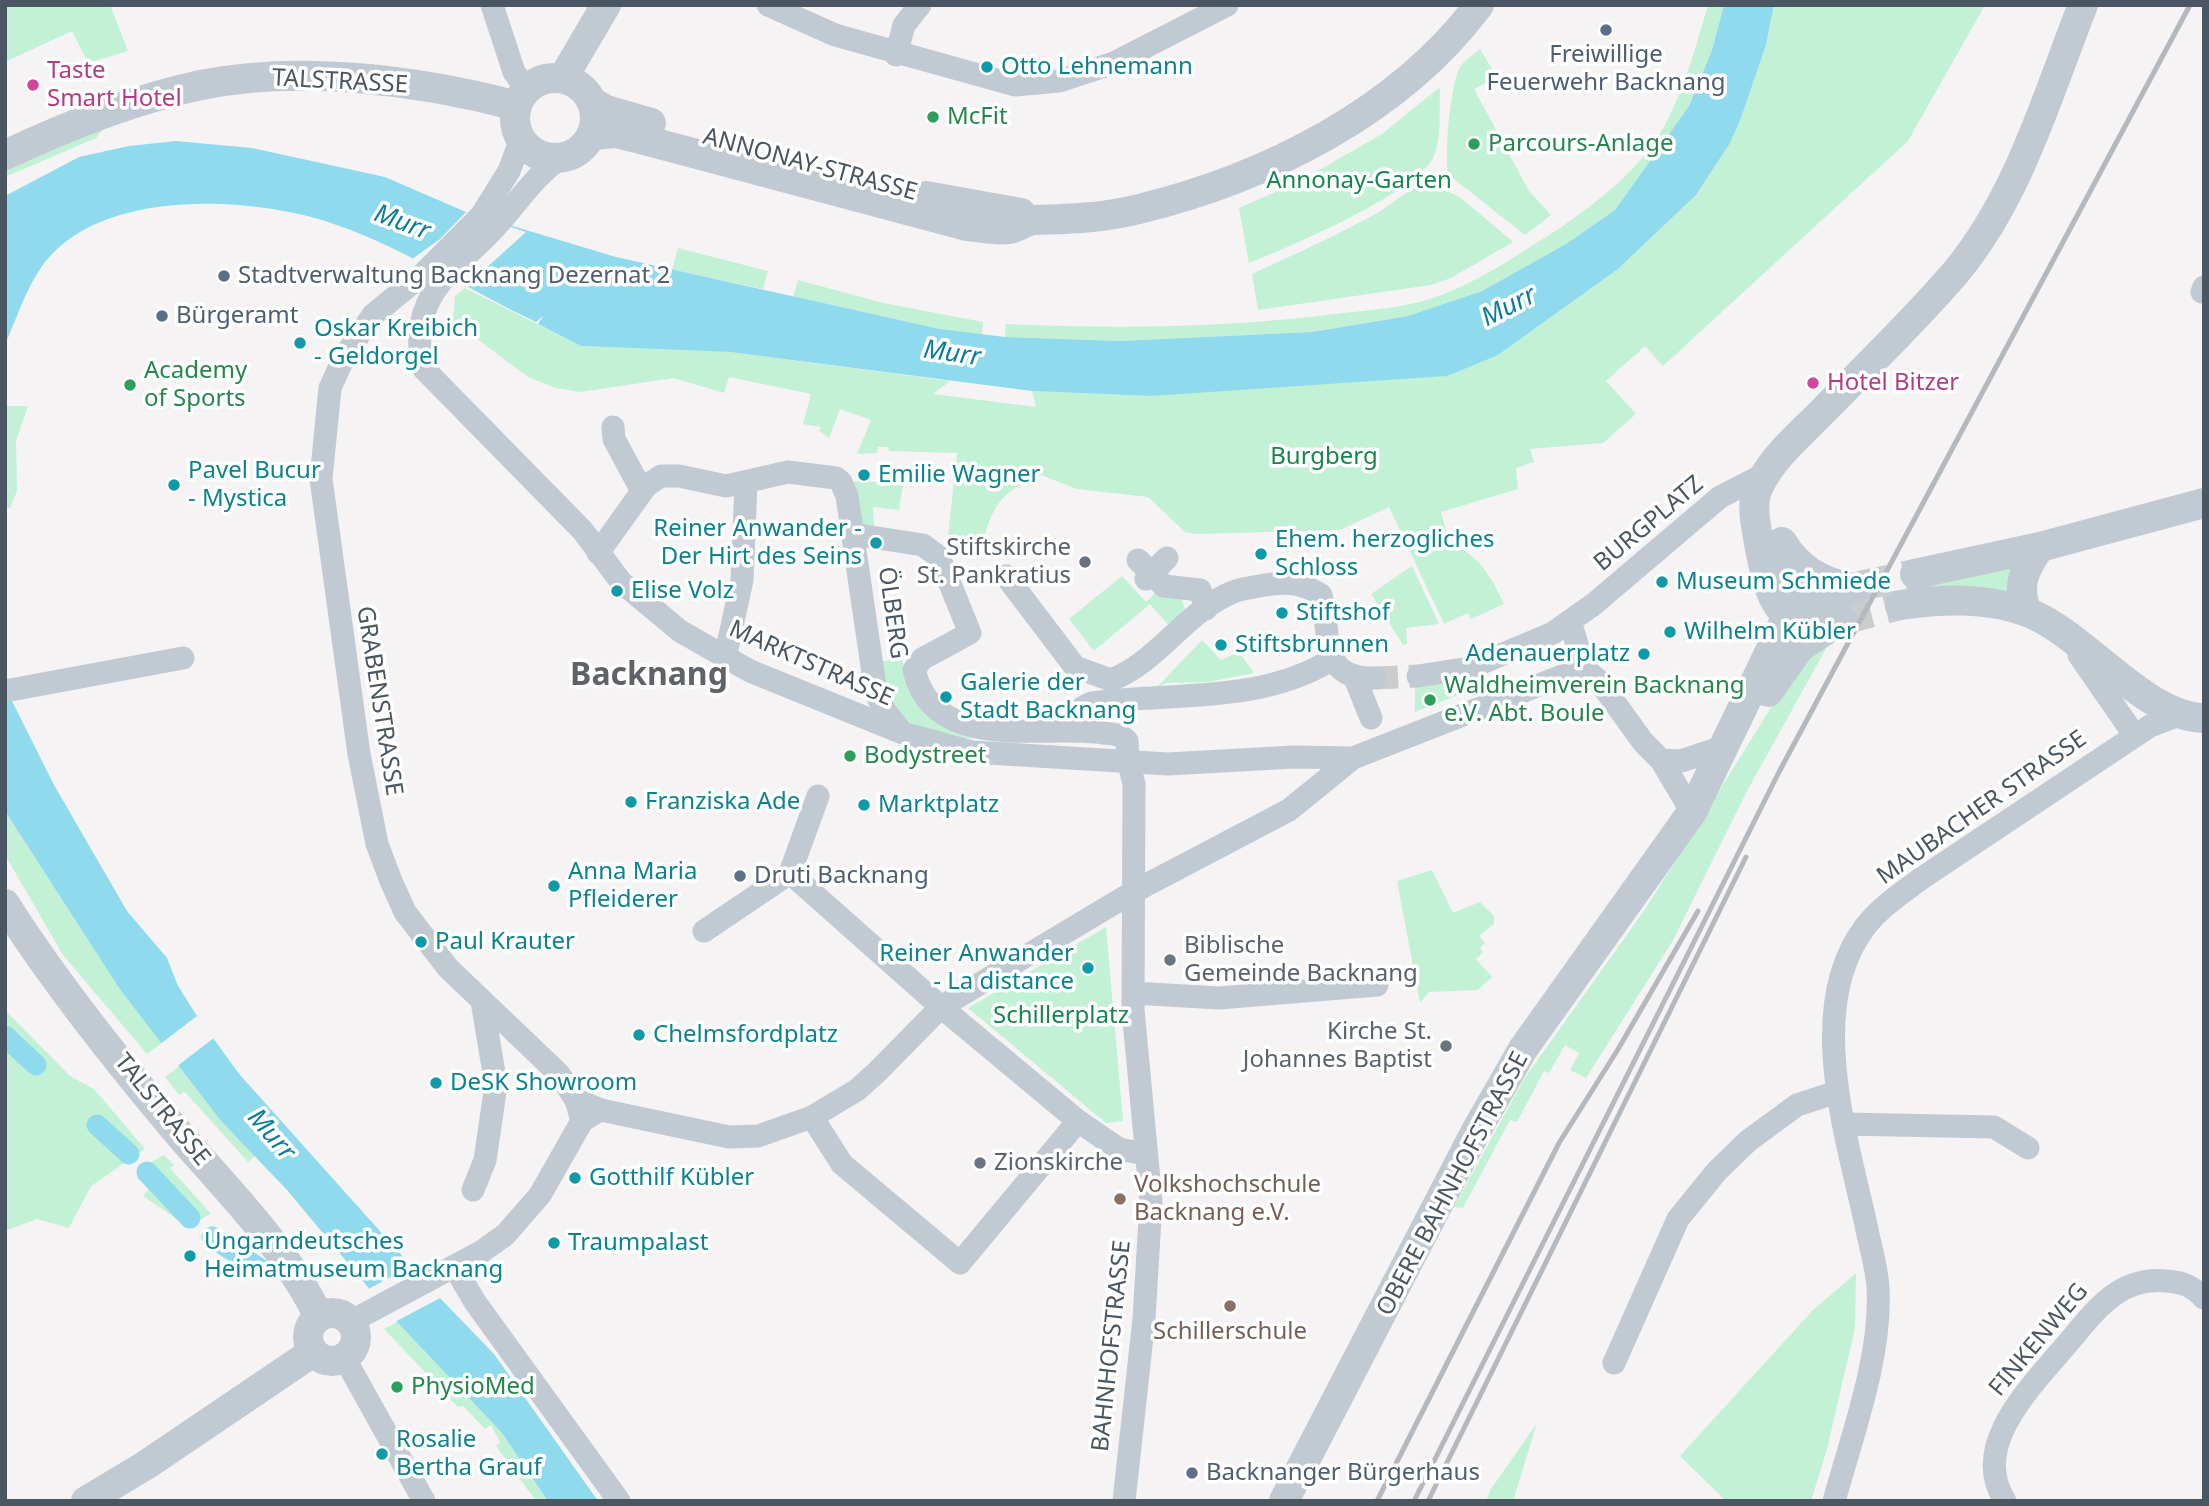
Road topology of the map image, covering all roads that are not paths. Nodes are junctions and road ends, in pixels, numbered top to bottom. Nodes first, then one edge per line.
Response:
1 (492, 5) edge
2 (606, 5) edge
3 (768, 5) edge
4 (920, 5) edge
5 (1227, 5) edge
6 (1479, 5) edge
7 (2083, 5) edge
8 (896, 55) junction
9 (563, 78) junction
10 (522, 98) junction
11 (591, 101) junction
12 (591, 135) junction
13 (521, 139) junction
14 (5, 155) edge
15 (560, 158) junction
16 (490, 220) junction
17 (1029, 220) junction
18 (431, 279) junction
19 (613, 426) dead end
20 (1767, 473) junction
21 (746, 483) junction
22 (642, 491) junction
23 (2204, 503) edge
24 (852, 534) junction
25 (1783, 543) junction
26 (2040, 547) junction
27 (598, 553) junction
28 (1150, 567) dead end
29 (1915, 574) tunnel mouth
30 (1006, 576) dead end
31 (1900, 605) tunnel mouth
32 (1206, 609) junction
33 (2027, 612) junction
34 (1787, 616) junction
35 (1570, 622) junction
36 (2059, 630) junction
37 (723, 656) junction
38 (183, 659) dead end
39 (1331, 660) junction
40 (1575, 671) junction
41 (1418, 676) tunnel mouth
42 (9, 690) edge
43 (2191, 716) edge
44 (1371, 718) dead end
45 (1074, 729) junction
46 (903, 733) junction
47 (2135, 736) junction
48 (1726, 742) junction
49 (1353, 758) junction
50 (1128, 760) junction
51 (1661, 760) junction
52 (818, 796) dead end
53 (1692, 812) junction
54 (790, 873) junction
55 (1133, 892) junction
56 (5, 904) edge
57 (704, 931) dead end
58 (1377, 985) dead end
59 (1133, 993) junction
60 (482, 1001) junction
61 (941, 1007) junction
62 (1837, 1092) junction
63 (586, 1110) junction
64 (813, 1117) junction
65 (1078, 1121) junction
66 (1844, 1124) junction
67 (2028, 1148) dead end
68 (1145, 1154) junction
69 (473, 1190) dead end
70 (454, 1266) junction
71 (2198, 1292) edge
72 (319, 1317) junction
73 (350, 1322) junction
74 (313, 1352) junction
75 (344, 1357) junction
76 (1614, 1363) dead end
77 (86, 1501) edge
78 (424, 1501) edge
79 (619, 1501) edge
80 (1124, 1501) edge
81 (1284, 1501) edge
82 (1834, 1501) edge
83 (2005, 1501) edge

1 - 10 street
2 - 9 street
3 - 8 street
4 - 8 street
5 - 8 street
6 - 17 street, ANNONAY-STRASSE
7 - 20 street
9 - 10 street
9 - 11 street
10 - 13 street
10 - 14 street, TALSTRASSE
11 - 12 street
11 - 17 street, ANNONAY-STRASSE
12 - 15 street
12 - 17 street, ANNONAY-STRASSE
13 - 15 street
13 - 16 street
15 - 16 street
16 - 18 street
18 - 27 street, MARKTSTRASSE
18 - 60 street, GRABENSTRASSE
19 - 22 street
20 - 25 street
20 - 34 street
20 - 35 street, BURGPLATZ
21 - 22 street, ÖLBERG
21 - 24 street, ÖLBERG
21 - 37 street
22 - 27 street
23 - 26 street
24 - 45 street, ÖLBERG
24 - 46 street, ÖLBERG
25 - 34 street
25 - 34 street
26 - 29 street
26 - 33 street
27 - 37 street, MARKTSTRASSE
28 - 32 street
30 - 32 street
31 - 33 street
32 - 39 street
33 - 36 street
34 - 48 street, OBERE BAHNHOFSTRASSE
34 - 48 street, OBERE BAHNHOFSTRASSE
35 - 40 street
35 - 41 street, BURGPLATZ
36 - 43 street
36 - 47 street
37 - 46 street, MARKTSTRASSE
38 - 42 street
39 - 44 street
39 - 45 street
40 - 49 street
40 - 51 street
43 - 47 street, MAUBACHER STRASSE
45 - 50 street
46 - 50 street, MARKTSTRASSE
47 - 62 street, MAUBACHER STRASSE
48 - 51 street
48 - 53 street, OBERE BAHNHOFSTRASSE
49 - 50 street, MARKTSTRASSE
49 - 55 street
50 - 55 street
51 - 53 street
52 - 54 street
53 - 81 street, OBERE BAHNHOFSTRASSE
54 - 57 street
54 - 61 street
55 - 59 street, BAHNHOFSTRASSE
55 - 61 street
56 - 72 street, TALSTRASSE
58 - 59 street
59 - 68 street, BAHNHOFSTRASSE
60 - 63 street, GRABENSTRASSE
60 - 69 street
61 - 64 street
61 - 65 street
62 - 66 street, MAUBACHER STRASSE
62 - 76 street
63 - 64 street
63 - 70 street
64 - 65 street
65 - 68 street
66 - 67 street
66 - 82 street, MAUBACHER STRASSE
68 - 80 street, BAHNHOFSTRASSE
70 - 73 street
70 - 79 street
71 - 83 street, FINKENWEG
72 - 73 street
72 - 74 street
73 - 75 street
74 - 75 street
74 - 77 street
75 - 78 street

